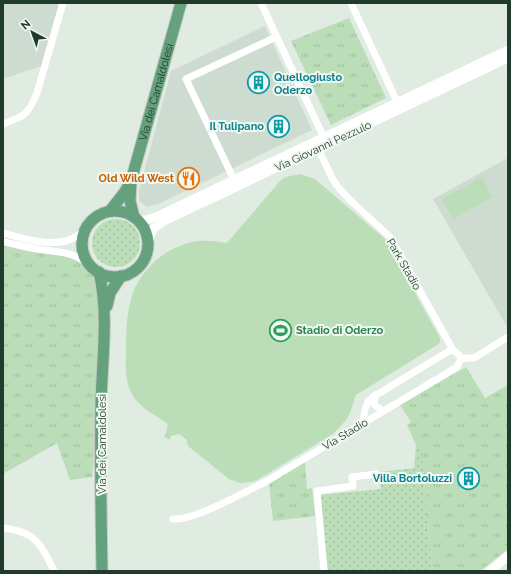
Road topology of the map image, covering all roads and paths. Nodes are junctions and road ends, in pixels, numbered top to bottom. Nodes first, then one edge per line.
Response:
1 (63, 3) edge
2 (181, 3) edge
3 (260, 3) edge
4 (351, 3) edge
5 (276, 37) junction
6 (508, 50) edge
7 (508, 58) edge
8 (399, 106) junction
9 (3, 124) edge
10 (324, 138) junction
11 (318, 148) junction
12 (132, 181) junction
13 (236, 183) junction
14 (110, 211) junction
15 (136, 218) junction
16 (85, 230) junction
17 (3, 232) edge
18 (3, 242) edge
19 (147, 243) junction
20 (89, 264) junction
21 (99, 272) junction
22 (121, 276) junction
23 (104, 316) junction
24 (508, 338) edge
25 (453, 350) junction
26 (461, 358) junction
27 (375, 395) junction
28 (384, 411) junction
29 (362, 423) junction
30 (376, 474) dead end
31 (173, 519) dead end
32 (3, 528) edge
33 (508, 556) edge
34 (54, 571) edge
35 (102, 571) edge
36 (324, 571) edge
37 (490, 571) edge

1 - 9 street
2 - 12 main road, Via dei Camaldolesi
3 - 5 street
4 - 8 street
5 - 10 street
5 - 13 street
6 - 8 street, Via Giovanni Pezzulo
7 - 8 street, Via Giovanni Pezzulo
8 - 10 street, Via Giovanni Pezzulo
8 - 11 street, Via Giovanni Pezzulo
10 - 13 street, Via Giovanni Pezzulo
11 - 13 street, Via Giovanni Pezzulo
11 - 25 street, Park Stadio
12 - 14 main road, Via dei Camaldolesi
12 - 15 main road, Via dei Camaldolesi
13 - 15 street, Via Giovanni Pezzulo
13 - 19 street, Via Giovanni Pezzulo
14 - 15 main road
14 - 16 main road
15 - 19 main road
16 - 17 street
16 - 20 main road
18 - 20 street
19 - 22 main road
20 - 21 main road
21 - 22 main road
21 - 23 main road, Via dei Camaldolesi
22 - 23 main road, Via dei Camaldolesi
23 - 35 main road, Via dei Camaldolesi
24 - 26 street
25 - 26 street, Park Stadio
25 - 27 street
26 - 28 street, Via Stadio
27 - 28 street
27 - 29 street
28 - 29 street, Via Stadio
29 - 31 street, Via Stadio
30 - 36 street
32 - 34 street
33 - 37 street

